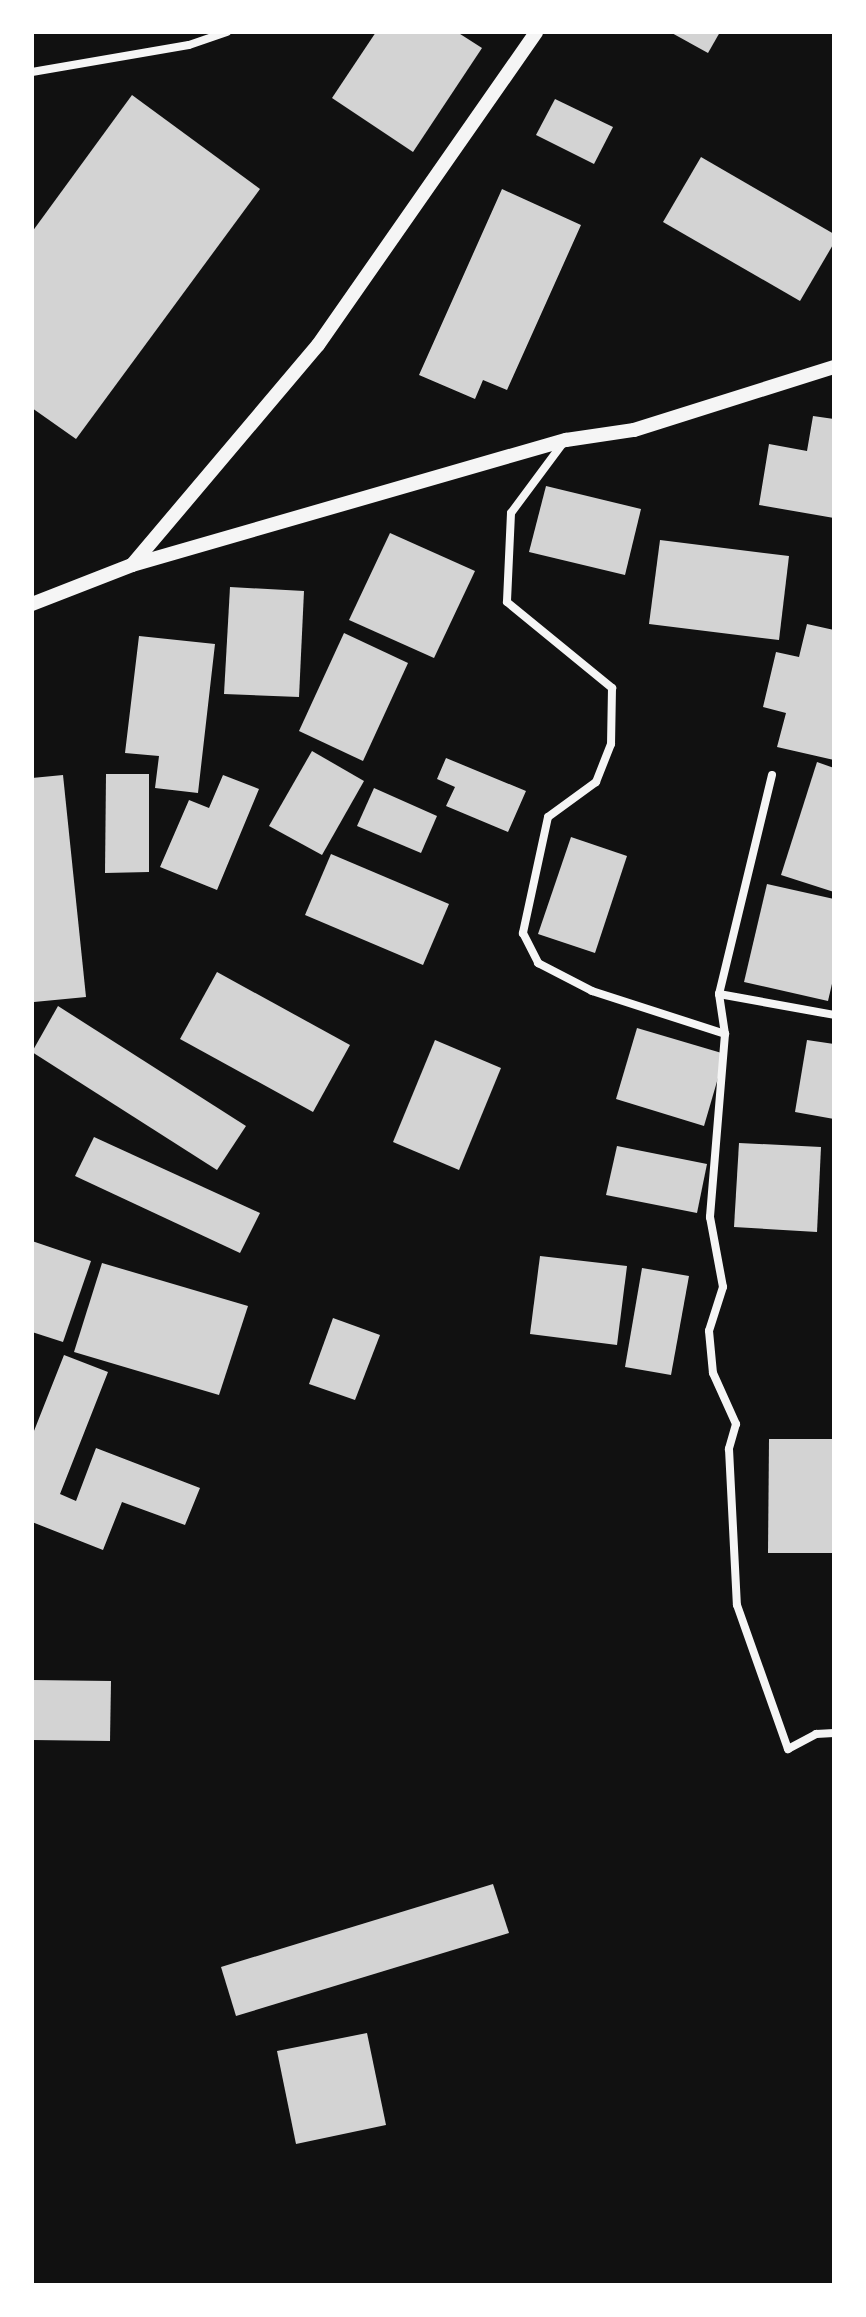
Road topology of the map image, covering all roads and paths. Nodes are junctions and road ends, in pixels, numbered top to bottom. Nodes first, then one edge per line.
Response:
1 (227, 32) edge
2 (536, 32) edge
3 (32, 72) edge
4 (834, 367) edge
5 (566, 440) junction
6 (132, 565) junction
7 (32, 604) edge
8 (772, 775) dead end
9 (719, 994) junction
10 (834, 1015) edge
11 (725, 1034) junction
12 (834, 1733) edge

1 - 3 street
2 - 6 street
4 - 5 street
5 - 6 street
5 - 11 street
6 - 7 street
8 - 9 street
9 - 10 street
9 - 11 street
11 - 12 street

